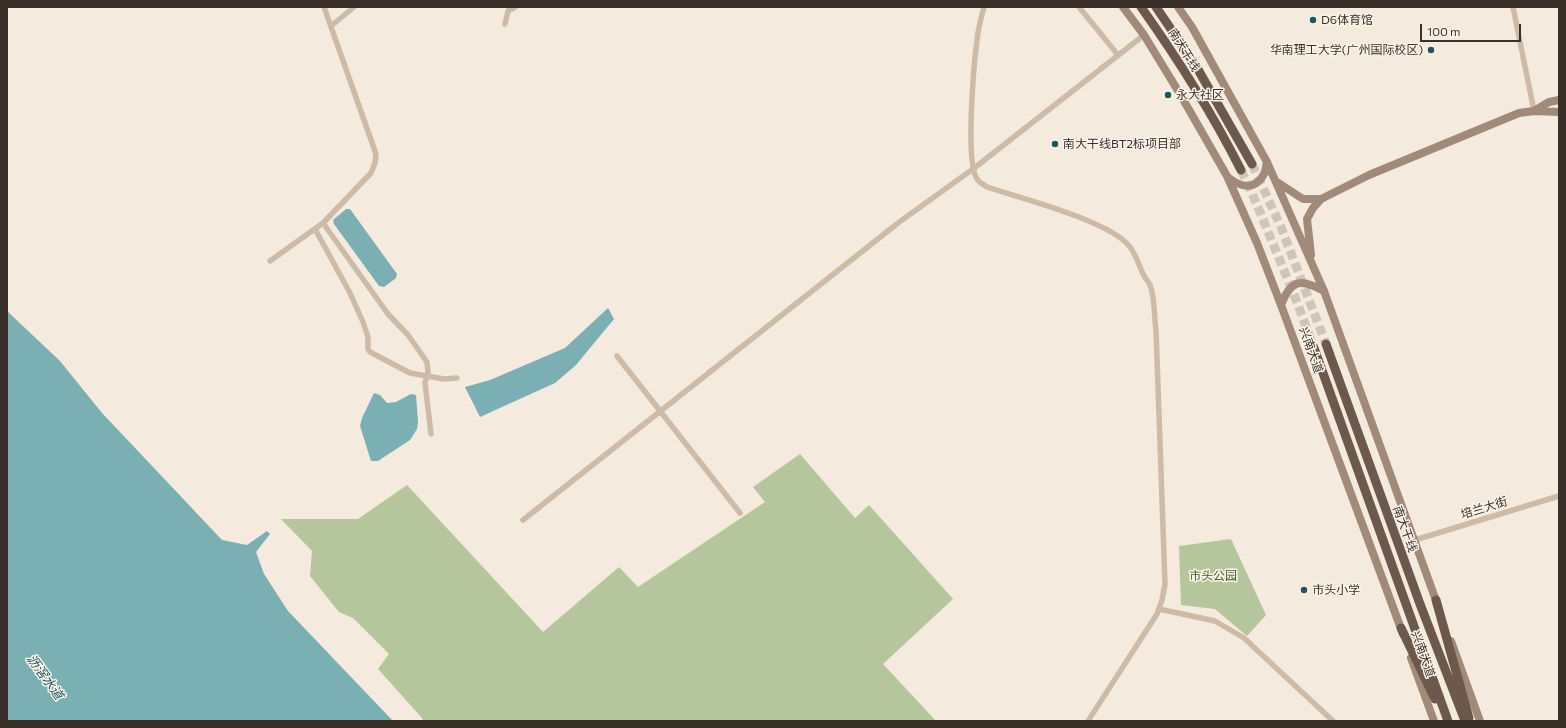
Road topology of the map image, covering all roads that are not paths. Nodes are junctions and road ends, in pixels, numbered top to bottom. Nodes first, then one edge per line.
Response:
1 (324, 7) edge
2 (354, 7) edge
3 (515, 7) edge
4 (984, 7) edge
5 (1079, 7) edge
6 (1123, 7) edge
7 (1141, 7) edge
8 (1156, 7) edge
9 (1178, 7) edge
10 (1513, 7) edge
11 (505, 24) dead end
12 (331, 26) junction
13 (1144, 35) junction
14 (1118, 55) junction
15 (1559, 100) edge
16 (1534, 111) junction
17 (1559, 112) edge
18 (1267, 162) junction
19 (1252, 164) tunnel mouth
20 (974, 169) junction
21 (1241, 170) tunnel mouth
22 (1227, 176) junction
23 (1276, 182) junction
24 (1321, 199) junction
25 (322, 223) junction
26 (315, 229) junction
27 (270, 260) dead end
28 (1312, 264) junction
29 (1324, 291) junction
30 (1281, 305) junction
31 (1326, 344) tunnel mouth
32 (1314, 348) tunnel mouth
33 (617, 356) dead end
34 (427, 376) junction
35 (457, 378) dead end
36 (661, 410) junction
37 (431, 434) dead end
38 (1559, 496) edge
39 (740, 513) dead end
40 (523, 520) dead end
41 (1415, 540) junction
42 (1436, 600) junction
43 (1159, 609) junction
44 (1401, 628) junction
45 (1088, 721) edge
46 (1333, 721) edge
47 (1434, 721) edge
48 (1446, 721) edge
49 (1465, 721) edge
50 (1470, 721) edge
51 (1480, 721) edge

1 - 12 street
2 - 12 street
3 - 11 street
4 - 20 street
5 - 14 street
6 - 13 main road, 兴南大道
7 - 21 highway, 南大干线
8 - 19 highway, 南大干线
9 - 18 main road
10 - 16 street
12 - 25 street
13 - 14 street
13 - 22 main road, 兴南大道
14 - 20 street
15 - 16 main road
16 - 17 main road
16 - 24 main road
18 - 22 main road
18 - 23 main road
20 - 36 street
20 - 43 street
22 - 30 main road, 兴南大道
23 - 24 main road
23 - 28 main road
24 - 28 main road
25 - 26 street
25 - 34 street
26 - 27 street
26 - 34 street
28 - 29 main road
29 - 30 main road
29 - 41 main road
30 - 44 main road, 兴南大道
31 - 49 highway, 南大干线
32 - 48 highway, 南大干线
33 - 36 street
34 - 35 street
34 - 37 street
36 - 39 street
36 - 40 street
38 - 41 street, 培兰大街
41 - 42 main road
42 - 50 highway
42 - 51 main road
43 - 45 street
43 - 46 street
44 - 47 main road, 兴南大道
44 - 48 highway

